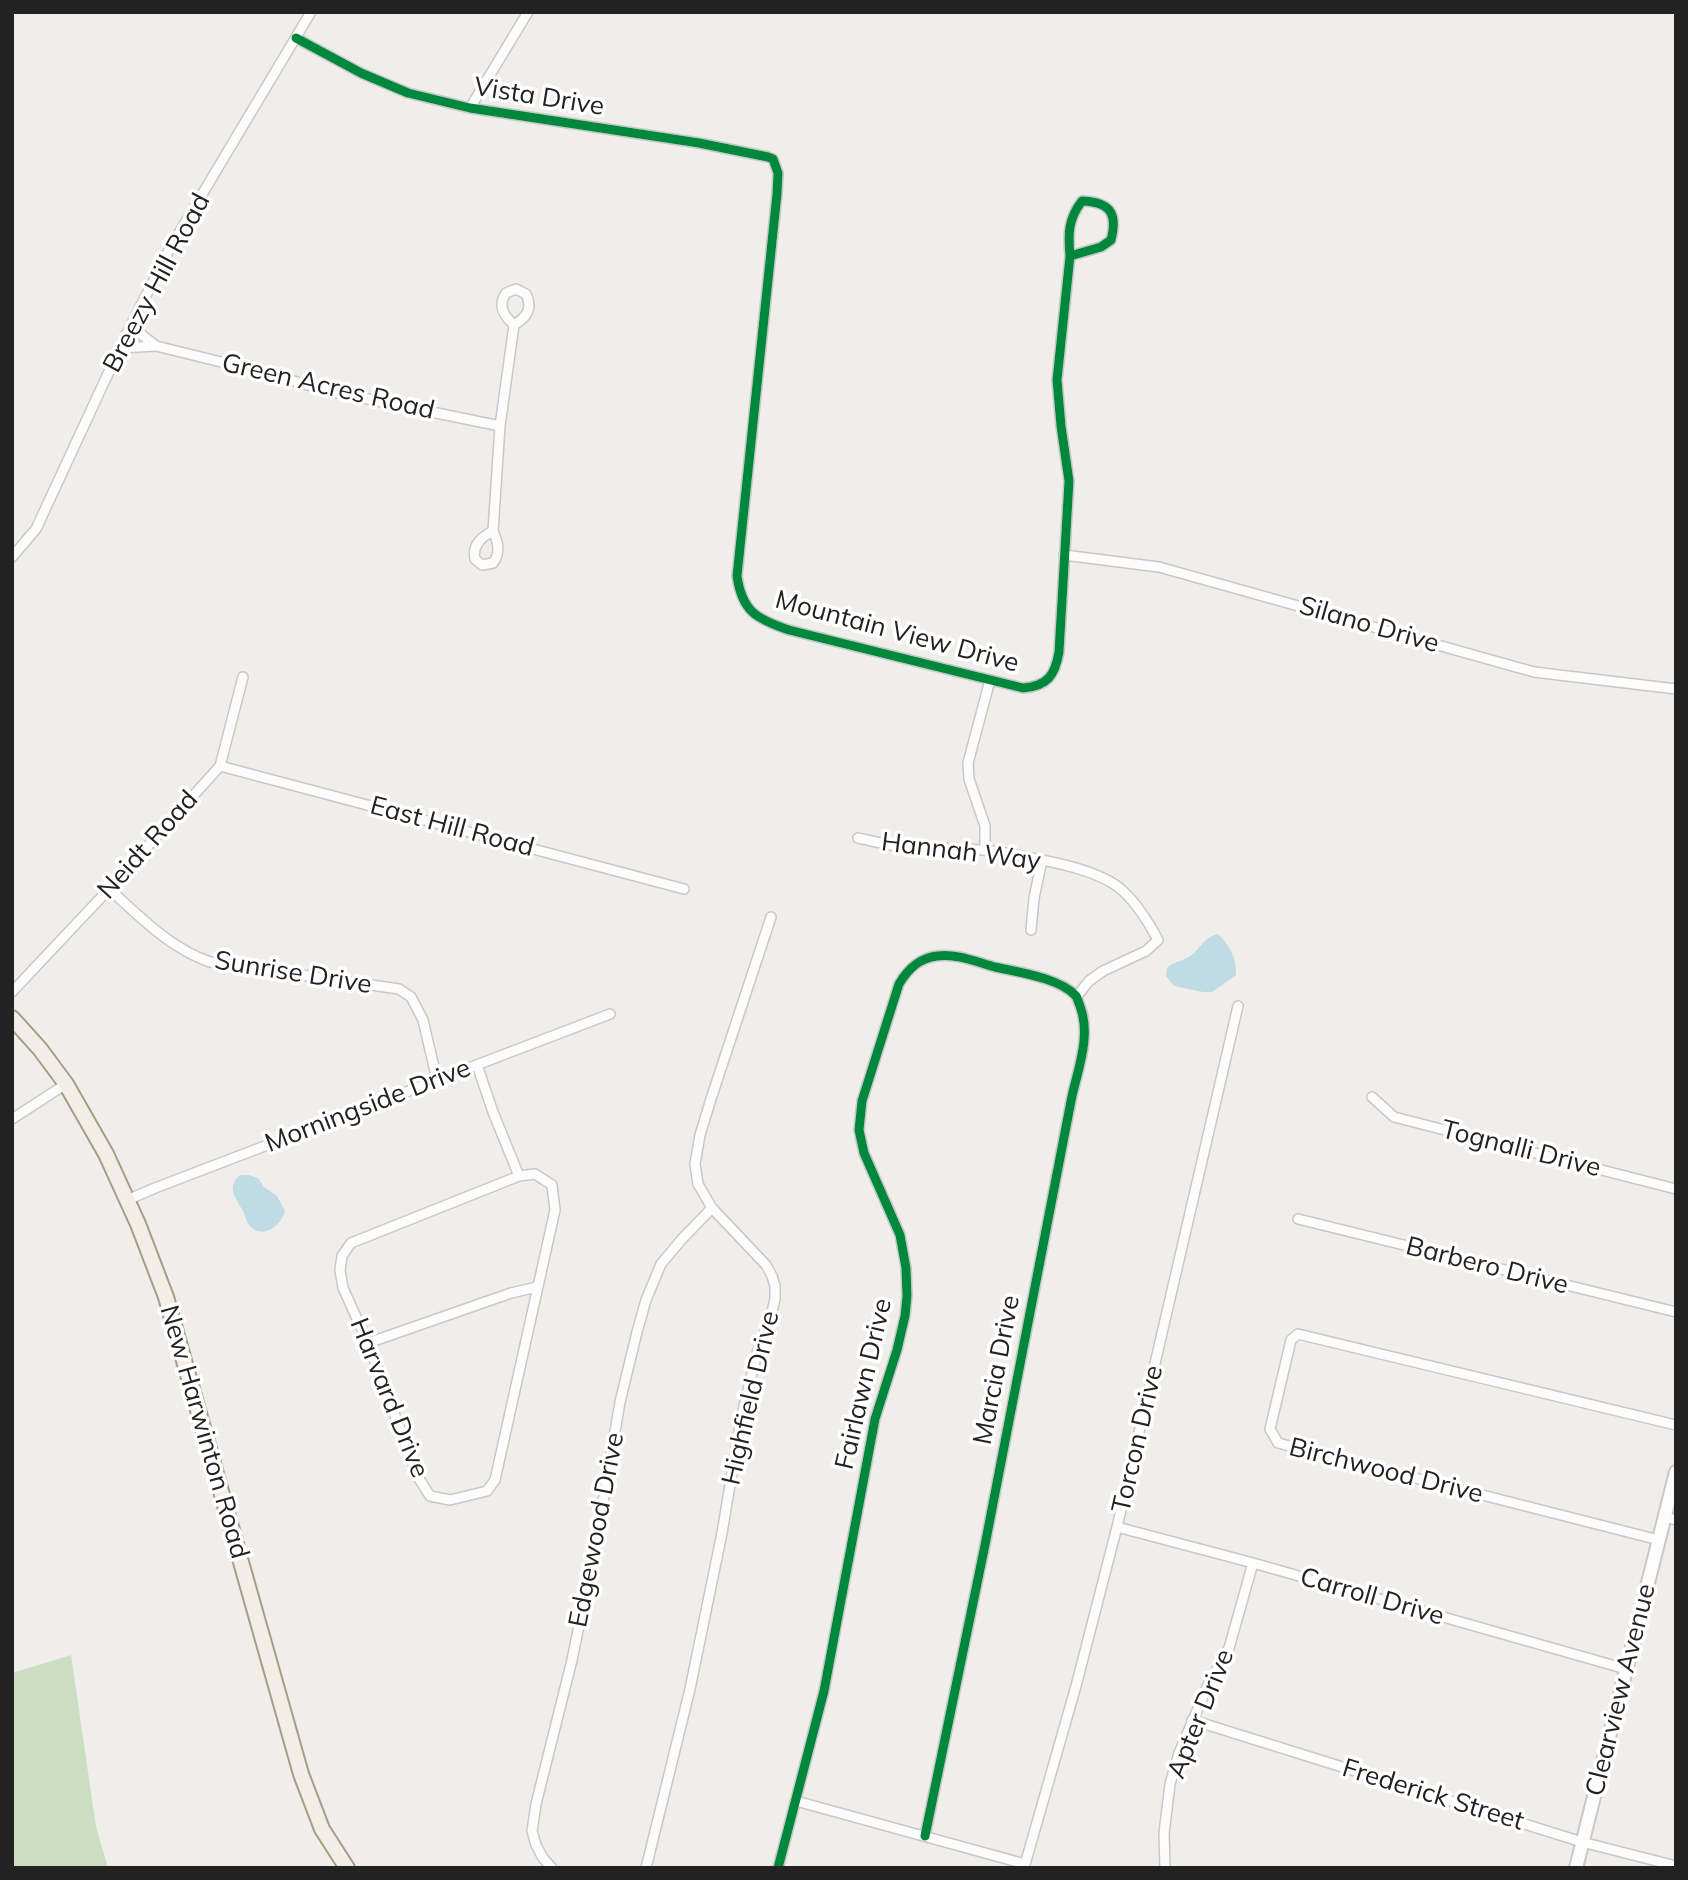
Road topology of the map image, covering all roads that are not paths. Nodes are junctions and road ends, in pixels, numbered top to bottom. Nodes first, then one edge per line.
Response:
1 (311, 12) edge
2 (528, 12) edge
3 (296, 38) junction
4 (470, 108) junction
5 (778, 173) joint
6 (1070, 256) junction
7 (133, 322) junction
8 (514, 325) dead end
9 (156, 346) junction
10 (120, 348) junction
11 (500, 426) junction
12 (493, 531) dead end
13 (1064, 555) junction
14 (12, 557) edge
15 (243, 677) dead end
16 (990, 680) junction
17 (1676, 689) edge
18 (220, 766) junction
19 (858, 838) dead end
20 (985, 849) junction
21 (1042, 860) junction
22 (109, 889) junction
23 (684, 889) dead end
24 (771, 917) dead end
25 (1031, 930) dead end
26 (12, 992) edge
27 (1077, 996) junction
28 (1238, 1006) dead end
29 (610, 1014) dead end
30 (12, 1018) edge
31 (477, 1065) junction
32 (437, 1080) junction
33 (66, 1084) junction
34 (1372, 1097) dead end
35 (12, 1119) edge
36 (519, 1175) junction
37 (1676, 1189) edge
38 (127, 1200) junction
39 (712, 1208) junction
40 (1298, 1219) dead end
41 (537, 1287) junction
42 (1676, 1312) edge
43 (368, 1343) junction
44 (1676, 1425) edge
45 (1676, 1472) edge
46 (1670, 1518) edge
47 (1117, 1527) junction
48 (1659, 1540) junction
49 (1253, 1563) junction
50 (1626, 1669) junction
51 (1192, 1720) junction
52 (796, 1801) junction
53 (925, 1836) junction
54 (1583, 1842) junction
55 (1024, 1866) edge
56 (1676, 1866) edge
57 (347, 1868) edge
58 (552, 1868) edge
59 (646, 1868) edge
60 (778, 1868) edge
61 (1165, 1868) edge
62 (1576, 1868) edge

1 - 3 street, Breezy Hill Road
2 - 4 street
3 - 4 street, Vista Drive
3 - 7 street, Breezy Hill Road
4 - 5 street, Vista Drive
5 - 16 street, Mountain View Drive
6 - 6 street, Mountain View Drive
6 - 13 street, Mountain View Drive
7 - 9 street
7 - 10 street, Breezy Hill Road
8 - 11 street
9 - 10 street, Green Acres Road
9 - 11 street, Green Acres Road
10 - 14 street, Breezy Hill Road
11 - 12 street
13 - 16 street, Mountain View Drive
13 - 17 street, Silano Drive
15 - 18 street, Neidt Road
16 - 20 street
18 - 22 street, Neidt Road
18 - 23 street, East Hill Road
19 - 20 street, Hannah Way
20 - 21 street, Hannah Way
21 - 25 street
21 - 27 street, Hannah Way
22 - 26 street, Neidt Road
22 - 32 street, Sunrise Drive
24 - 39 street, Highfield Drive
27 - 52 street, Fairlawn Drive
27 - 53 street, Marcia Drive
28 - 47 street, Torcon Drive
29 - 31 street, Morningside Drive
30 - 33 main road, New Harwinton Road
31 - 32 street, Morningside Drive
31 - 36 street
32 - 38 street, Morningside Drive
33 - 35 street
33 - 38 main road, New Harwinton Road
34 - 37 street, Tognalli Drive
36 - 41 street, Harvard Drive
36 - 43 street, Harvard Drive
38 - 57 main road, New Harwinton Road
39 - 58 street, Edgewood Drive
39 - 59 street, Highfield Drive
40 - 42 street, Barbero Drive
41 - 43 street
41 - 43 street, Harvard Drive
44 - 48 street, Birchwood Drive
45 - 46 street, Clearview Avenue
46 - 48 street, Clearview Avenue
47 - 49 street, Carroll Drive
47 - 55 street, Torcon Drive
48 - 50 street, Clearview Avenue
49 - 50 street, Carroll Drive
49 - 51 street, Apter Drive
50 - 54 street, Clearview Avenue
51 - 54 street, Frederick Street
51 - 61 street, Apter Drive
52 - 53 street
52 - 60 street, Fairlawn Drive
53 - 55 street
54 - 56 street, Frederick Street
54 - 62 street, Clearview Avenue

